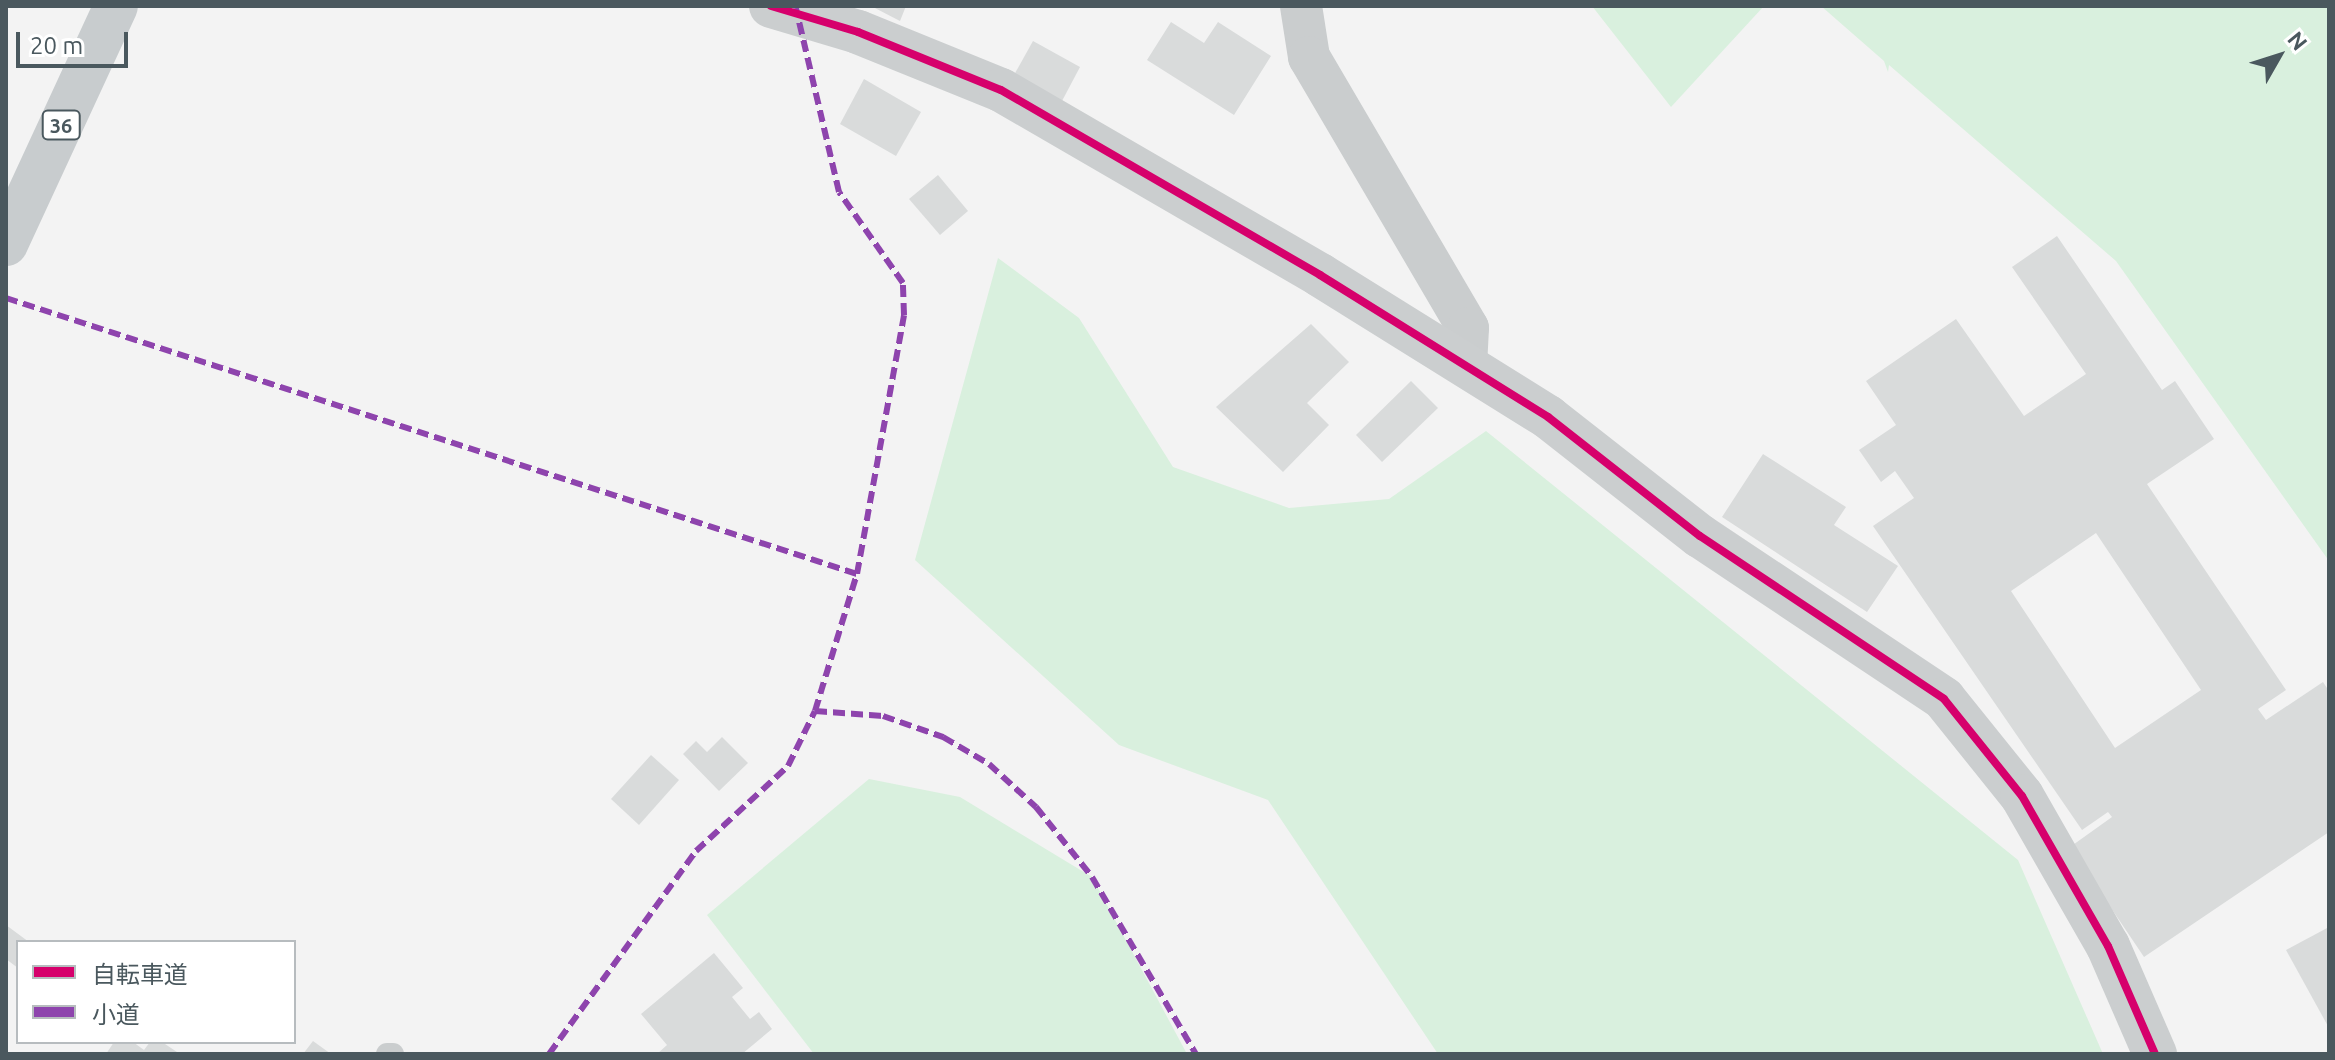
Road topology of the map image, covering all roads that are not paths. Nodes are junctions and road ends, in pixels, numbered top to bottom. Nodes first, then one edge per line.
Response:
1 (116, 6) edge
2 (771, 6) edge
3 (1301, 6) edge
4 (6, 244) edge
5 (1466, 366) junction
6 (387, 1054) edge
7 (393, 1054) edge
8 (2155, 1054) edge

1 - 4 main road, 36
2 - 5 street
3 - 5 street
5 - 8 street
6 - 7 lane

